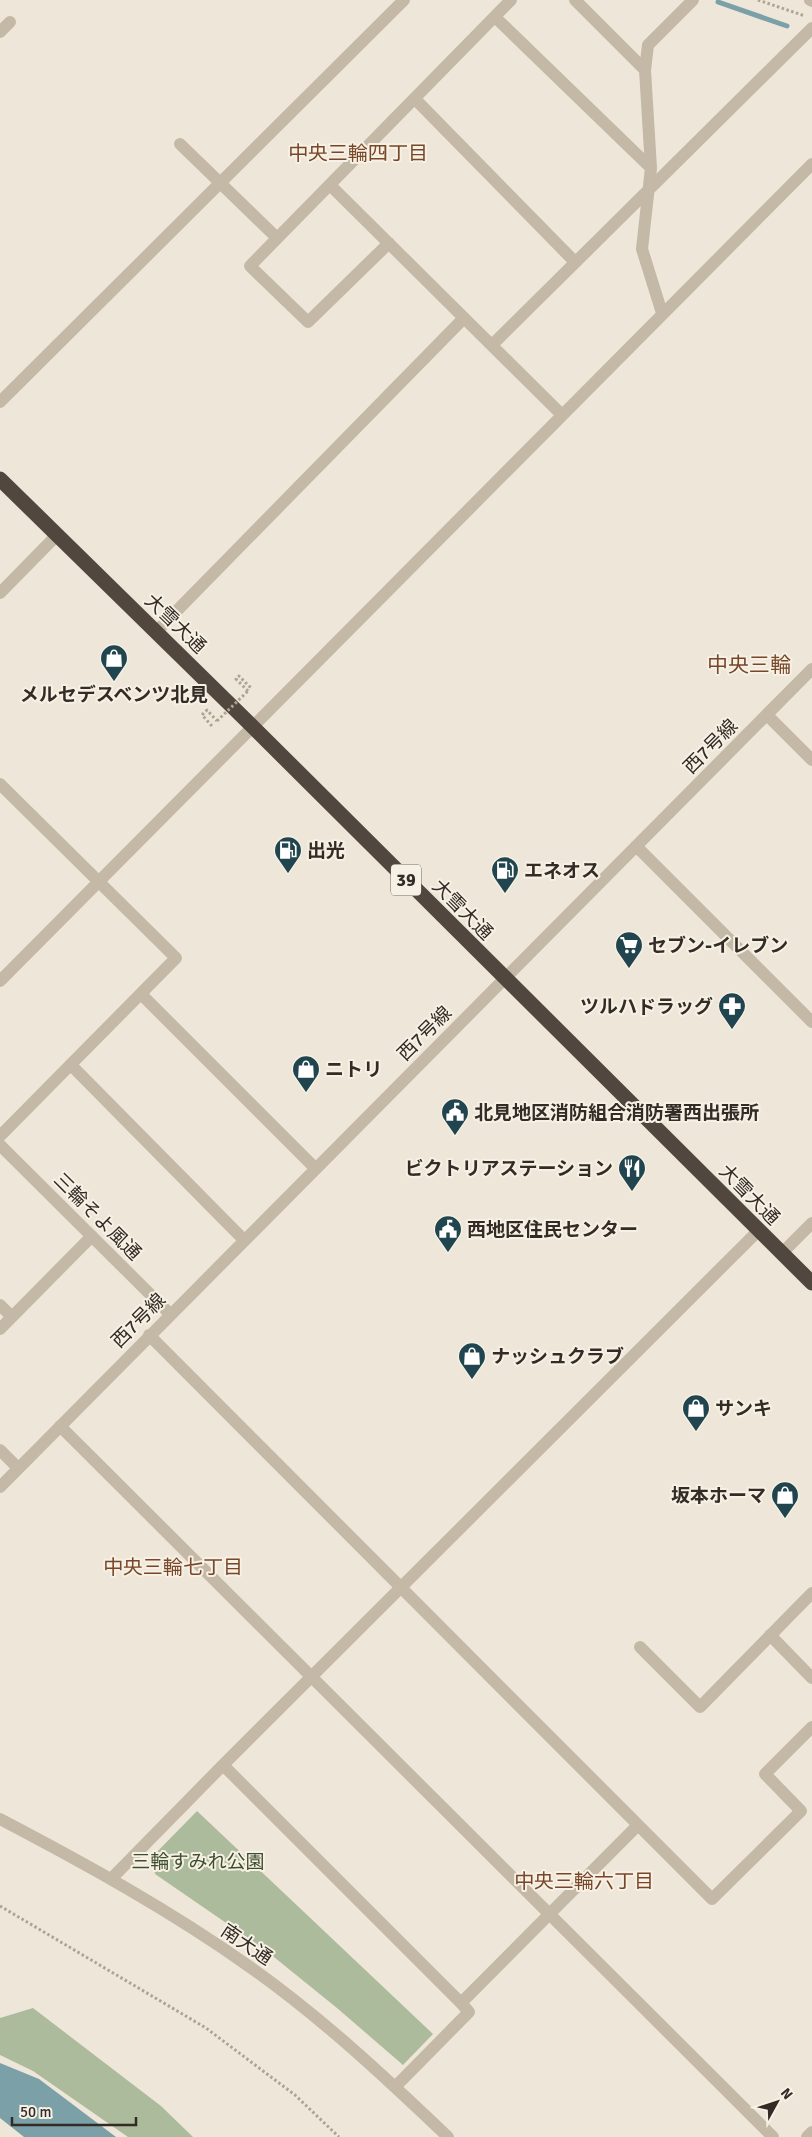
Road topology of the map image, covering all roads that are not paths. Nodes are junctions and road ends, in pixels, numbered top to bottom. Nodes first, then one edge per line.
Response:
1 (404, 0) edge
2 (511, 0) edge
3 (575, 0) edge
4 (693, 0) edge
5 (494, 17) junction
6 (10, 22) dead end
7 (812, 28) edge
8 (0, 32) edge
9 (645, 70) junction
10 (414, 99) junction
11 (180, 144) dead end
12 (812, 164) edge
13 (651, 168) junction
14 (219, 183) junction
15 (330, 185) junction
16 (650, 187) junction
17 (277, 238) junction
18 (389, 243) junction
19 (575, 262) junction
20 (662, 313) junction
21 (464, 318) junction
22 (492, 345) junction
23 (0, 402) edge
24 (561, 414) junction
25 (0, 479) edge
26 (57, 535) junction
27 (0, 593) edge
28 (156, 632) junction
29 (812, 669) edge
30 (767, 715) junction
31 (252, 726) junction
32 (812, 760) edge
33 (0, 784) edge
34 (636, 846) junction
35 (97, 881) junction
36 (0, 962) edge
37 (10, 971) junction
38 (504, 978) junction
39 (0, 981) edge
40 (142, 995) junction
41 (808, 1018) edge
42 (71, 1065) junction
43 (0, 1136) edge
44 (0, 1145) edge
45 (316, 1168) junction
46 (812, 1223) edge
47 (759, 1230) junction
48 (92, 1236) junction
49 (244, 1240) junction
50 (782, 1253) junction
51 (812, 1283) edge
52 (0, 1305) edge
53 (170, 1314) junction
54 (12, 1317) junction
55 (0, 1328) edge
56 (149, 1336) junction
57 (60, 1426) junction
58 (0, 1450) edge
59 (18, 1468) junction
60 (0, 1487) edge
61 (400, 1588) junction
62 (812, 1593) edge
63 (770, 1636) junction
64 (640, 1647) dead end
65 (312, 1678) junction
66 (812, 1678) edge
67 (812, 1727) edge
68 (223, 1765) junction
69 (0, 1819) edge
70 (638, 1825) junction
71 (112, 1878) junction
72 (549, 1913) junction
73 (461, 2003) junction
74 (395, 2087) junction
75 (812, 2132) edge
76 (448, 2137) edge
77 (773, 2137) edge
78 (807, 2137) edge

1 - 14 street
2 - 5 street
3 - 9 street
4 - 9 street
5 - 10 street
5 - 13 street
6 - 8 street
7 - 16 street
9 - 13 street
10 - 15 street
10 - 19 street
11 - 14 street
12 - 20 street
13 - 16 street
14 - 17 street
14 - 23 street
15 - 17 street
15 - 18 street
16 - 19 street
16 - 20 street
17 - 18 street
18 - 21 street
19 - 22 street
20 - 24 street
21 - 22 street
21 - 28 street
22 - 24 street
24 - 31 street
25 - 26 highway, 大雪大通 / 39
26 - 27 street
26 - 28 highway, 大雪大通 / 39
28 - 31 highway, 大雪大通 / 39
29 - 30 street, 西7号線
30 - 32 street
30 - 34 street, 西7号線
31 - 35 street
31 - 38 highway, 大雪大通 / 39
33 - 35 street
34 - 38 street, 西7号線
34 - 41 street
35 - 37 street
35 - 40 street
36 - 37 street
37 - 39 street
38 - 45 street, 西7号線
38 - 47 highway, 大雪大通 / 39
40 - 42 street
40 - 45 street
42 - 43 street
42 - 49 street
44 - 48 street, 三輪そよ風通
45 - 49 street, 西7号線
46 - 50 street
47 - 50 highway, 大雪大通 / 39
47 - 61 street
48 - 53 street, 三輪そよ風通
48 - 54 street
49 - 53 street, 西7号線
50 - 51 highway, 大雪大通 / 39
52 - 54 street
53 - 56 street, 西7号線
54 - 55 street
56 - 57 street, 西7号線
56 - 61 street
57 - 59 street, 西7号線
57 - 65 street
58 - 59 street
59 - 60 street, 西7号線
61 - 65 street
61 - 70 street
62 - 63 street
63 - 64 street
63 - 66 street
65 - 68 street
65 - 72 street
67 - 70 street
68 - 71 street
68 - 73 street
69 - 71 street, 南大通
70 - 72 street
71 - 74 street, 南大通
72 - 73 street
72 - 77 street
73 - 74 street
74 - 76 street, 南大通
75 - 78 street

